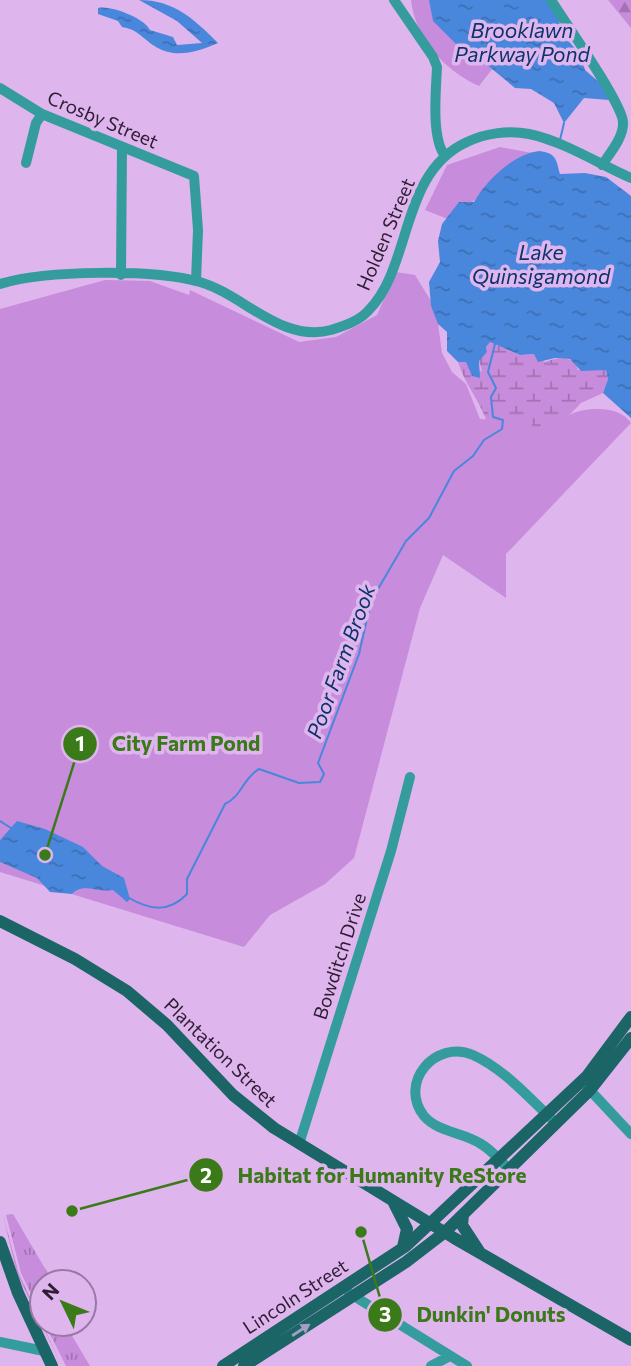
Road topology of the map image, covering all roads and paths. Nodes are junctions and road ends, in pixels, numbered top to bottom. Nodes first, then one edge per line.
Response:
1 (394, 0) edge
2 (551, 0) edge
3 (0, 89) edge
4 (42, 114) junction
5 (122, 148) junction
6 (445, 156) junction
7 (26, 163) dead end
8 (602, 165) junction
9 (631, 178) edge
10 (121, 275) junction
11 (196, 281) junction
12 (0, 284) edge
13 (410, 777) dead end
14 (0, 921) edge
15 (630, 1020) edge
16 (631, 1038) edge
17 (609, 1059) junction
18 (586, 1085) junction
19 (552, 1119) junction
20 (631, 1134) edge
21 (299, 1144) junction
22 (498, 1158) junction
23 (509, 1169) junction
24 (391, 1200) junction
25 (463, 1215) junction
26 (430, 1224) junction
27 (445, 1232) junction
28 (0, 1242) edge
29 (403, 1248) junction
30 (482, 1254) junction
31 (349, 1292) junction
32 (631, 1340) edge
33 (0, 1342) edge
34 (44, 1351) junction
35 (450, 1356) junction
36 (234, 1364) edge
37 (52, 1366) edge
38 (431, 1366) edge
39 (467, 1366) edge

1 - 6 street
2 - 8 street
3 - 4 street, Crosby Street
4 - 5 street, Crosby Street
4 - 7 street
5 - 10 street
5 - 11 street, Crosby Street
6 - 8 street, Holden Street
6 - 11 street, Holden Street
8 - 9 street, Holden Street
10 - 11 street, Holden Street
10 - 12 street, Holden Street
13 - 21 street, Bowditch Drive
14 - 21 main road, Plantation Street
15 - 17 main road
16 - 17 main road
17 - 18 main road, Lincoln Street
18 - 19 main road, Lincoln Street
18 - 20 street
19 - 22 main road, Lincoln Street
19 - 22 street
19 - 23 main road, Lincoln Street
21 - 24 main road, Plantation Street
22 - 23 street
22 - 26 main road, Lincoln Street
23 - 25 main road, Lincoln Street
24 - 26 main road, Plantation Street
24 - 29 main road
25 - 27 main road, Lincoln Street
25 - 30 main road
26 - 27 main road, Plantation Street
26 - 29 main road, Lincoln Street
27 - 30 main road, Plantation Street
27 - 31 main road, Lincoln Street
28 - 34 main road
29 - 31 main road, Lincoln Street
30 - 32 main road, Plantation Street
31 - 35 street
31 - 36 main road, Lincoln Street
33 - 34 street
34 - 37 main road
35 - 38 street
35 - 39 street

